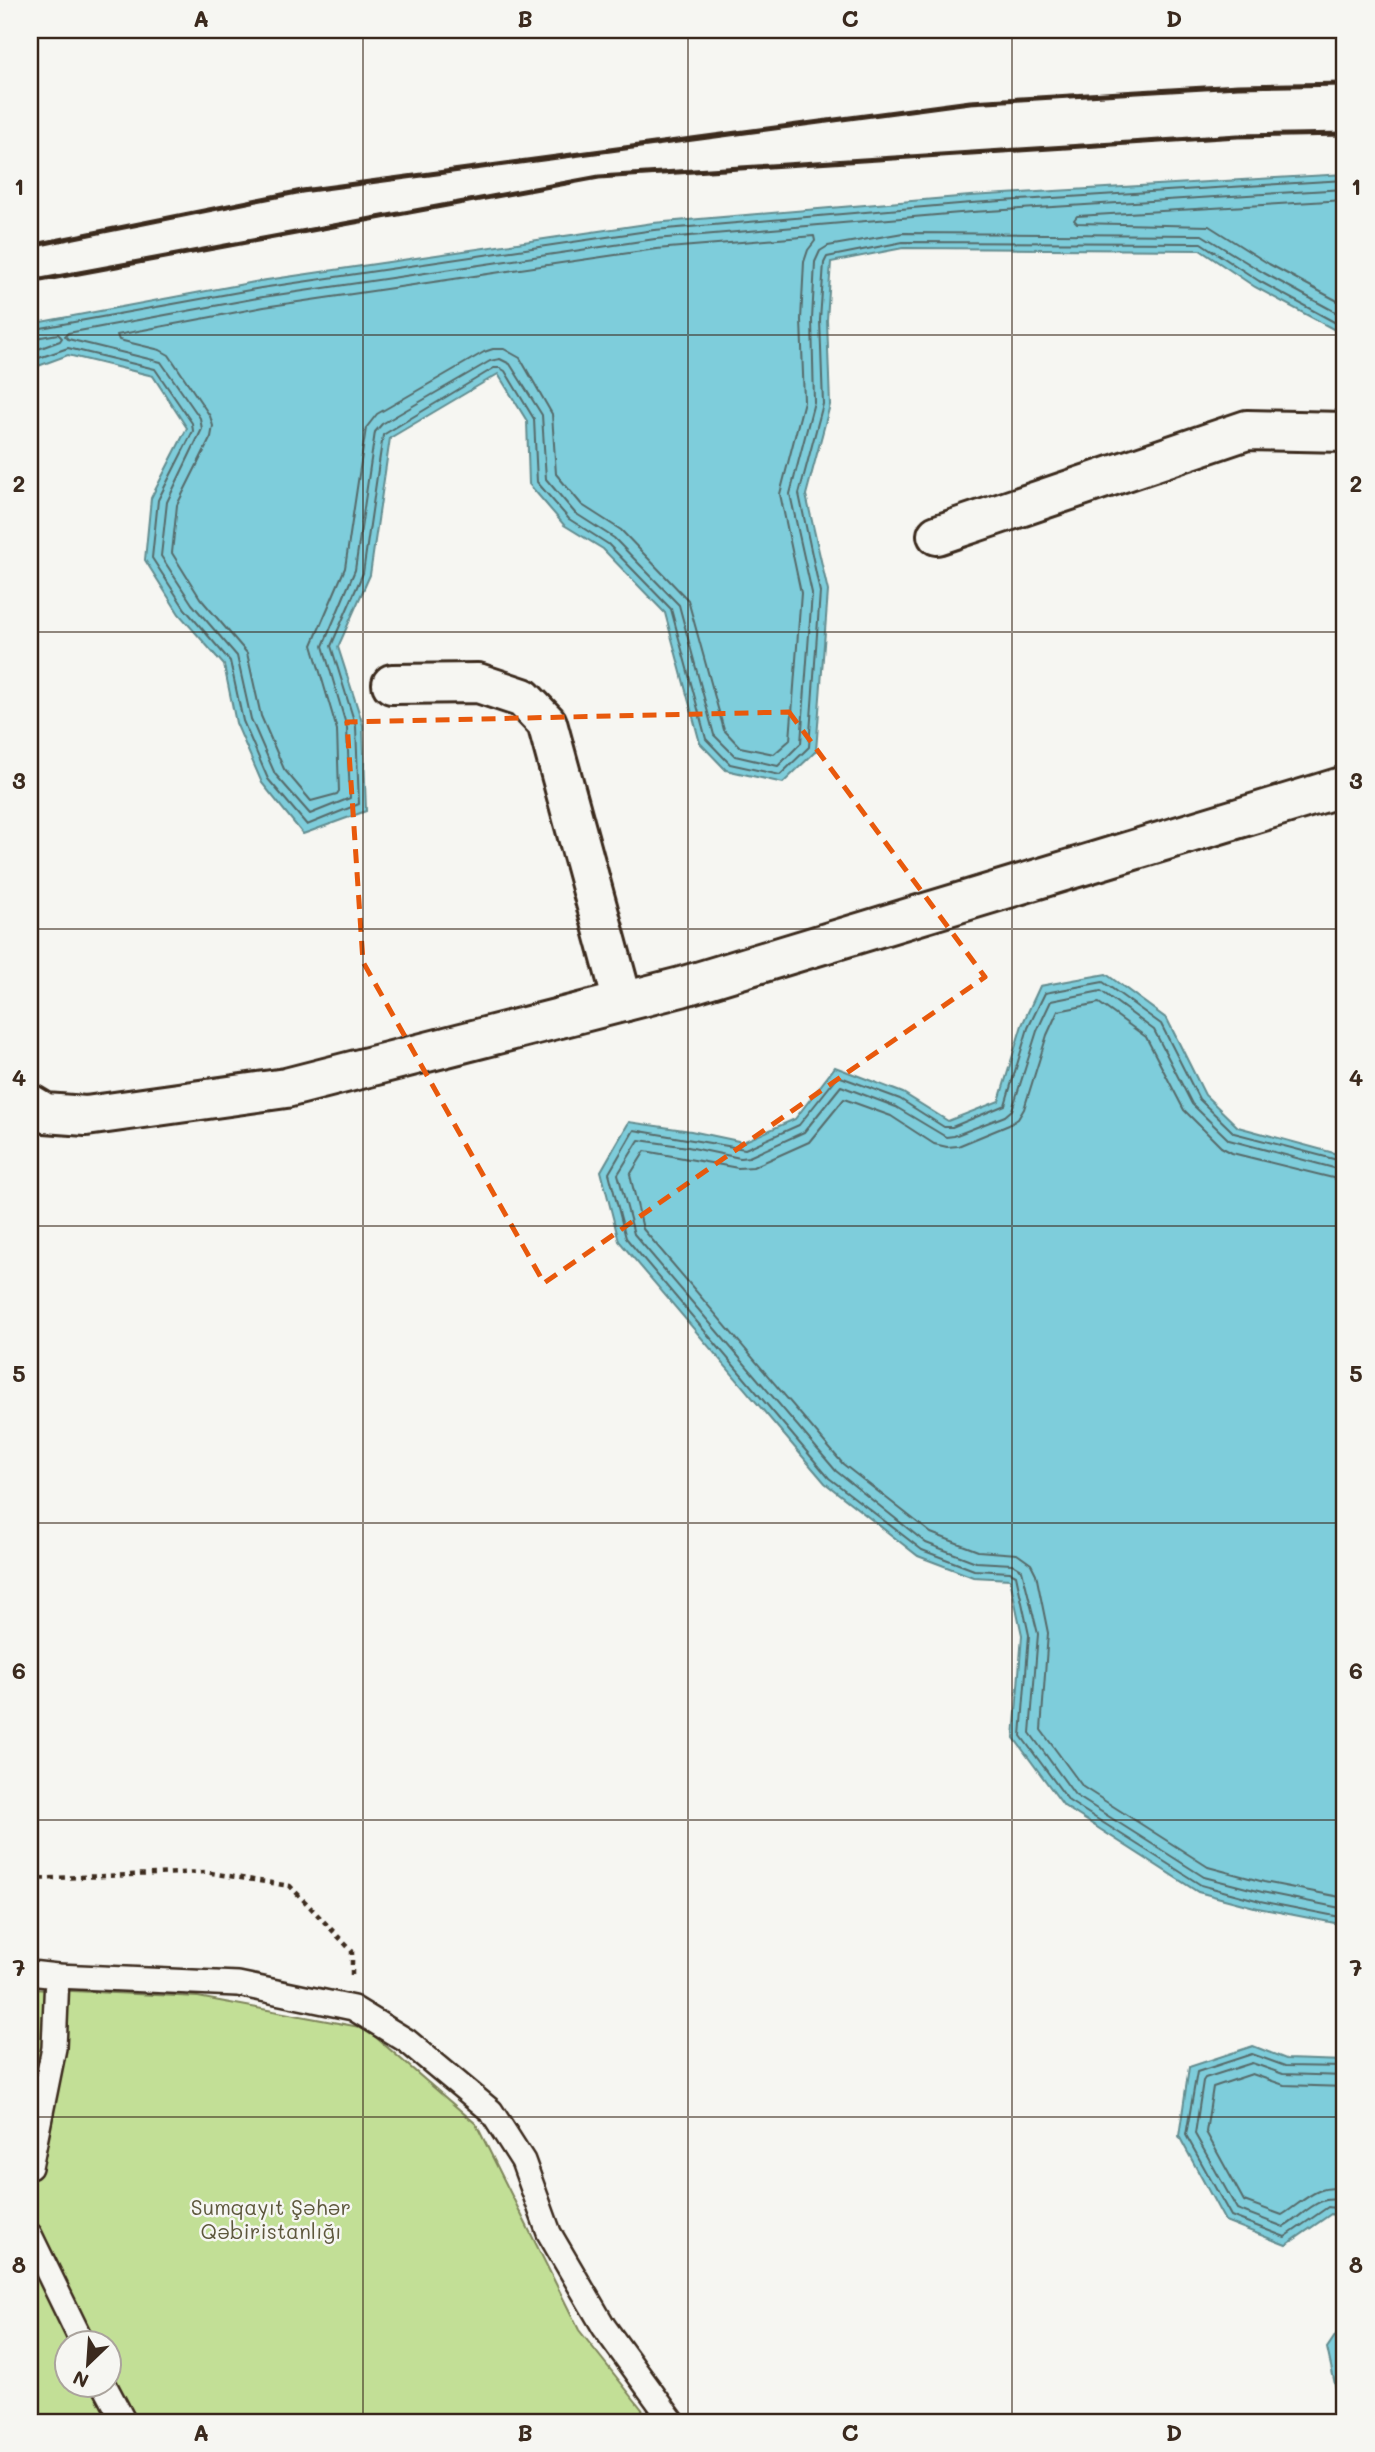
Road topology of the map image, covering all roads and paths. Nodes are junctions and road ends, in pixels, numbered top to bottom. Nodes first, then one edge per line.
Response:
1 (1345, 432) edge
2 (937, 536) dead end
3 (392, 684) dead end
4 (1345, 786) edge
5 (623, 1002) junction
6 (30, 1104) edge
7 (30, 1879) edge
8 (30, 1973) edge
9 (57, 1976) junction
10 (353, 2008) junction
11 (30, 2167) edge
12 (30, 2235) edge
13 (77, 2330) edge
14 (113, 2400) edge
15 (124, 2422) edge
16 (673, 2422) edge

1 - 2 street
3 - 5 street
4 - 5 street
5 - 6 street
7 - 10 path
8 - 9 lane
9 - 10 lane
9 - 11 lane
10 - 16 lane
12 - 13 lane
14 - 15 lane

